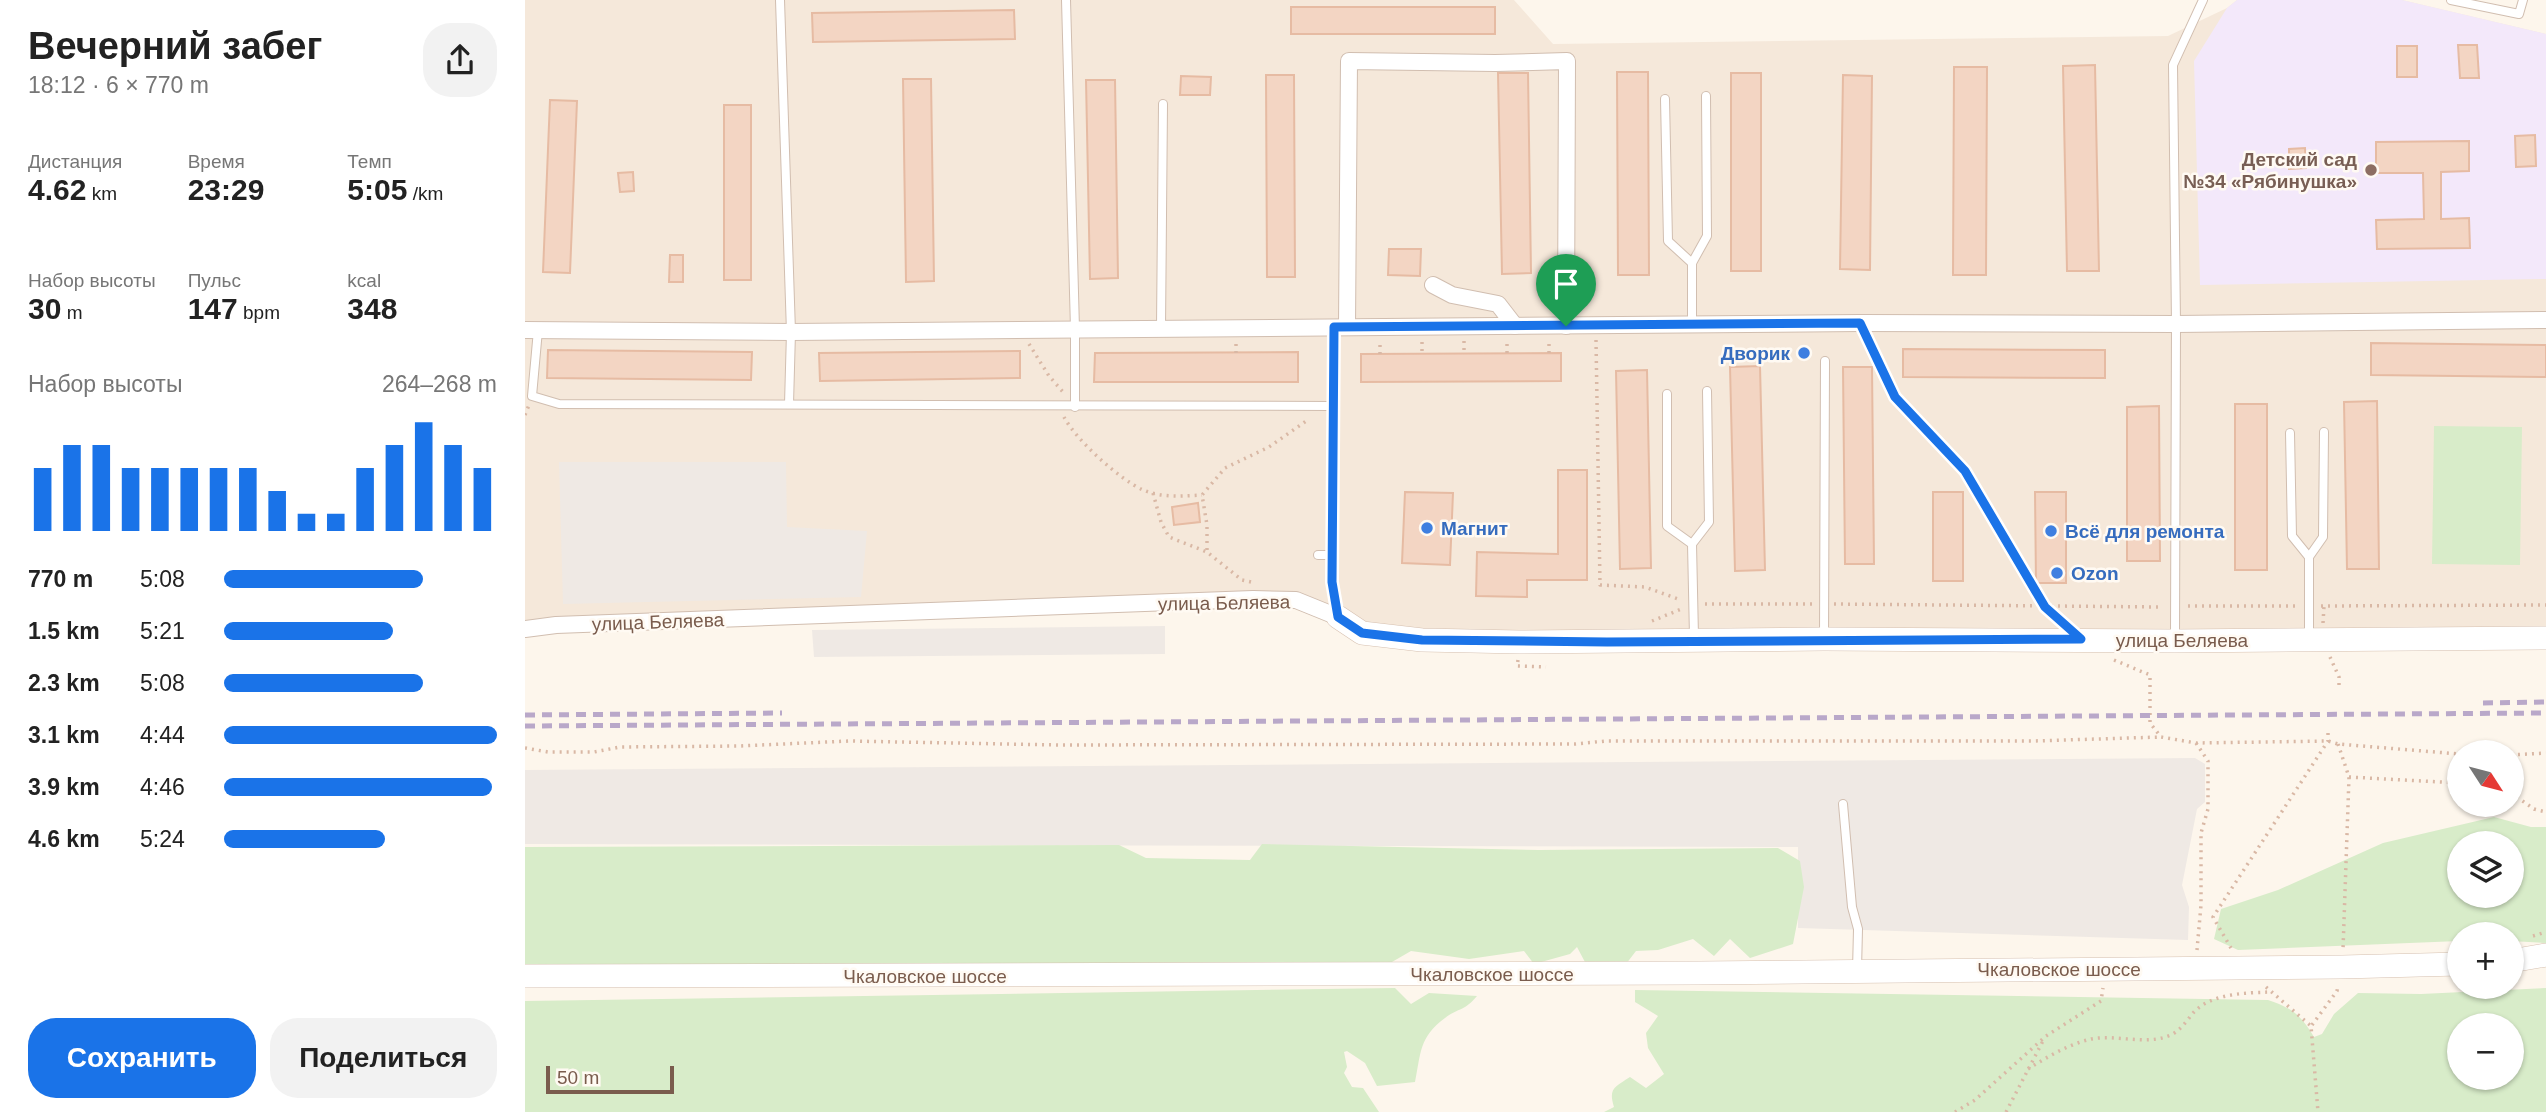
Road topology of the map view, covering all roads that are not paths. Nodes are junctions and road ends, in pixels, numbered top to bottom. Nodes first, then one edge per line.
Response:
1 (780, 0) edge
2 (1066, 0) edge
3 (2203, 0) edge
4 (2451, 0) edge
5 (2523, 0) edge
6 (1706, 96) dead end
7 (1665, 99) dead end
8 (1163, 104) dead end
9 (1692, 263) junction
10 (1433, 285) dead end
11 (2546, 320) edge
12 (2176, 324) junction
13 (1692, 325) junction
14 (1341, 326) junction
15 (1515, 326) junction
16 (1566, 326) junction
17 (1075, 328) junction
18 (1161, 328) junction
19 (531, 330) edge
20 (791, 332) junction
21 (1825, 360) dead end
22 (1707, 391) dead end
23 (1667, 394) dead end
24 (789, 404) junction
25 (1332, 406) junction
26 (1075, 407) junction
27 (2324, 432) dead end
28 (2290, 433) dead end
29 (1692, 544) junction
30 (1318, 555) dead end
31 (1332, 555) junction
32 (2309, 557) junction
33 (1338, 617) junction
34 (525, 629) edge
35 (2546, 638) edge
36 (1825, 639) junction
37 (2309, 639) junction
38 (2175, 641) junction
39 (1695, 642) junction
40 (1843, 804) dead end
41 (2546, 955) edge
42 (2524, 959) edge
43 (2524, 961) edge
44 (2546, 961) edge
45 (2447, 964) edge
46 (1857, 970) junction
47 (525, 976) edge

1 - 20 lane
2 - 17 lane
3 - 12 lane
4 - 5 lane
6 - 9 lane
7 - 9 lane
8 - 18 lane
9 - 13 lane
10 - 15 street
11 - 12 street
12 - 13 street
12 - 38 lane
13 - 16 street
14 - 15 street
14 - 16 street
14 - 18 street
14 - 25 lane
15 - 16 street
17 - 18 street
17 - 20 street
17 - 26 lane
19 - 20 street
19 - 24 lane
20 - 24 lane
21 - 36 lane
22 - 29 lane
23 - 29 lane
24 - 26 lane
25 - 26 lane
25 - 31 lane
27 - 32 lane
28 - 32 lane
29 - 39 lane
30 - 31 lane
31 - 33 lane
32 - 37 lane
33 - 34 street, улица Беляева
33 - 39 street, улица Беляева
35 - 37 street, улица Беляева
36 - 38 street, улица Беляева
36 - 39 street, улица Беляева
37 - 38 street, улица Беляева
40 - 46 lane
41 - 42 street
43 - 44 street
45 - 46 street, Чкаловское шоссе
46 - 47 street, Чкаловское шоссе

